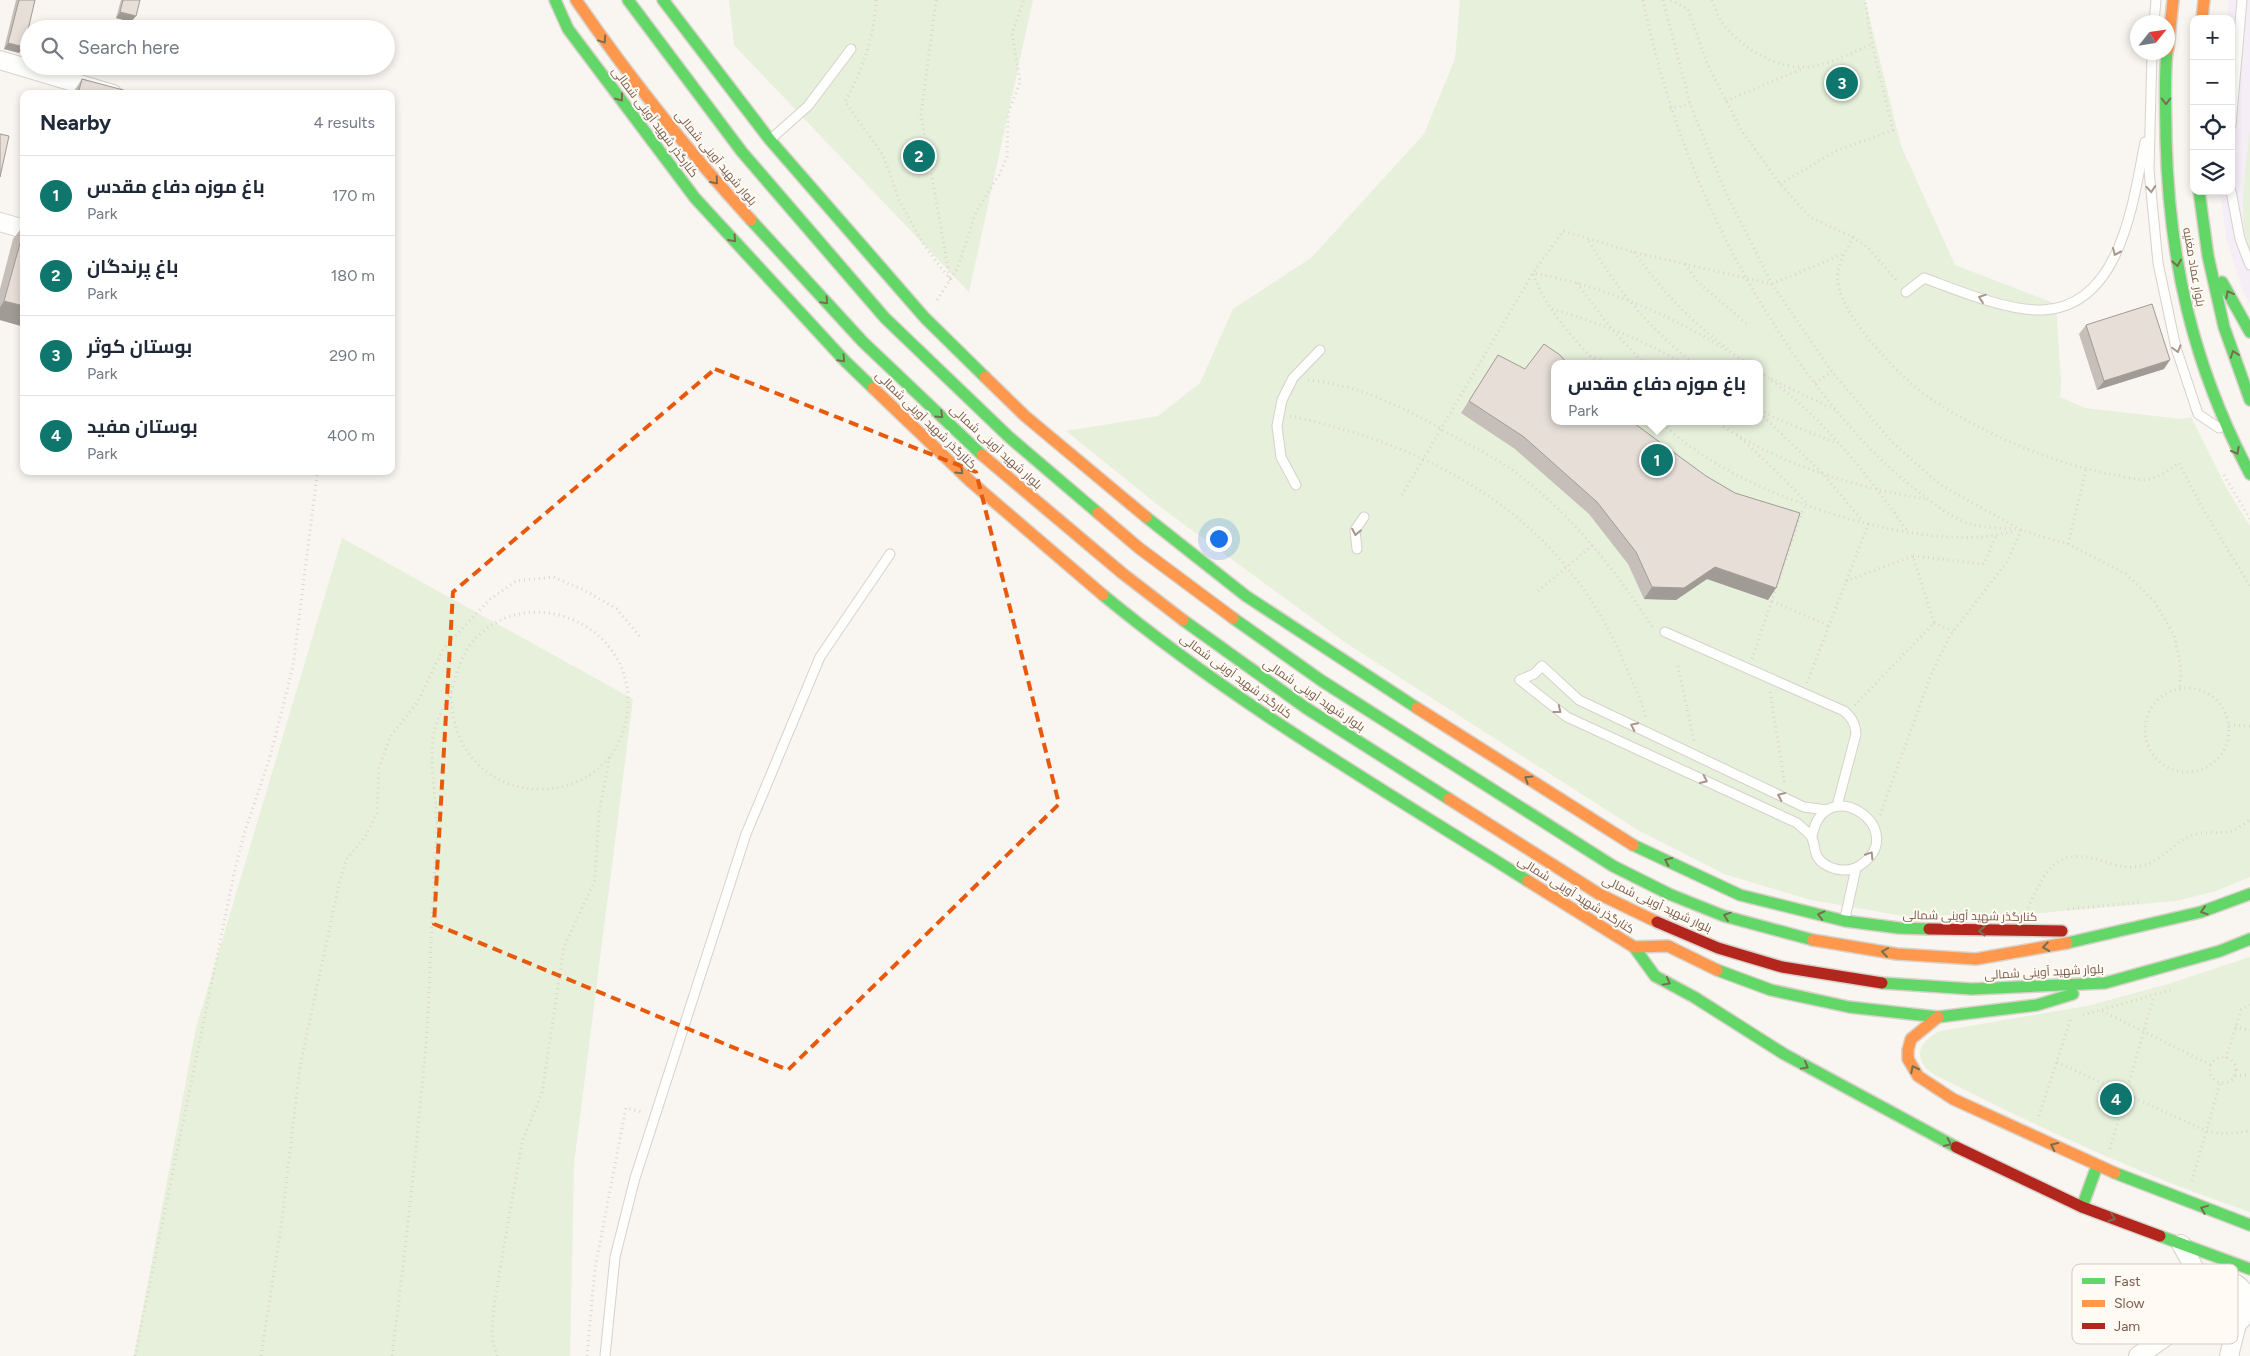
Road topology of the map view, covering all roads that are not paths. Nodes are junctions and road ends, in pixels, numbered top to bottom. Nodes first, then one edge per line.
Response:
1 (555, 0) edge
2 (576, 0) edge
3 (628, 0) edge
4 (663, 0) edge
5 (2156, 0) edge
6 (2173, 0) edge
7 (2204, 0) edge
8 (2242, 0) edge
9 (2155, 15) edge
10 (2171, 15) edge
11 (2202, 15) edge
12 (851, 49) dead end
13 (0, 60) edge
14 (2152, 60) edge
15 (2167, 60) edge
16 (20, 66) edge
17 (50, 75) edge
18 (100, 90) edge
19 (2233, 105) edge
20 (2150, 120) junction
21 (770, 140) junction
22 (2200, 195) edge
23 (2232, 195) edge
24 (0, 222) edge
25 (20, 228) edge
26 (2208, 256) junction
27 (2250, 265) edge
28 (1906, 292) road end
29 (2250, 332) edge
30 (1320, 350) dead end
31 (2250, 400) edge
32 (2227, 433) junction
33 (2250, 474) edge
34 (1296, 485) dead end
35 (1364, 517) dead end
36 (1357, 550) dead end
37 (890, 554) dead end
38 (1665, 632) road end
39 (1836, 806) junction
40 (1827, 810) junction
41 (1812, 837) junction
42 (1856, 868) junction
43 (2250, 894) edge
44 (1845, 921) junction
45 (2118, 931) junction
46 (2250, 939) edge
47 (1634, 947) junction
48 (2105, 983) junction
49 (1938, 1016) junction
50 (2097, 1166) junction
51 (2082, 1207) junction
52 (2250, 1225) edge
53 (2181, 1244) junction
54 (2192, 1264) edge
55 (2236, 1264) edge
56 (2238, 1265) edge
57 (2250, 1269) edge
58 (2238, 1285) edge
59 (2248, 1294) edge
60 (2238, 1323) edge
61 (2155, 1344) edge
62 (605, 1356) edge
63 (2138, 1356) edge

1 -> 47 main road, کنارگذر شهید آوینی شمالی
2 -> 48 main road, بلوار شهید آوینی شمالی
45 -> 3 main road, بلوار شهید آوینی شمالی
4 - 21 main road, کنارگذر شهید آوینی شمالی
5 - 9 lane
6 - 10 main road, بلوار عماد مغنیه
7 - 11 main road
8 - 19 lane
12 - 21 lane
13 - 16 street
14 - 20 lane
15 -> 32 main road, بلوار عماد مغنیه
17 - 18 street
20 -> 28 lane
20 -> 32 lane
44 -> 21 main road, کنارگذر شهید آوینی شمالی
22 - 26 main road, بلوار عماد مغنیه
23 - 27 lane
24 - 25 street
29 -> 26 main road
31 -> 26 main road, بلوار عماد مغنیه
30 - 34 lane
32 -> 33 main road, بلوار عماد مغنیه
35 -> 36 lane
37 - 62 lane
38 - 39 lane
39 - 40 lane
42 -> 39 lane
40 - 41 lane
40 -> 41 lane
41 - 42 lane
42 - 44 lane
43 -> 45 main road, بلوار شهید آوینی شمالی
45 -> 44 main road, کنارگذر شهید آوینی شمالی
46 - 48 main road, بلوار شهید آوینی شمالی
47 - 49 main road, کنارگذر شهید آوینی شمالی
47 -> 51 main road
48 - 49 main road, کنارگذر شهید آوینی شمالی
50 -> 49 main road
50 - 51 main road
52 -> 50 main road
51 -> 53 main road
53 - 54 street
53 - 55 main road
56 - 57 main road
58 - 59 street
59 - 60 street
61 - 63 street

